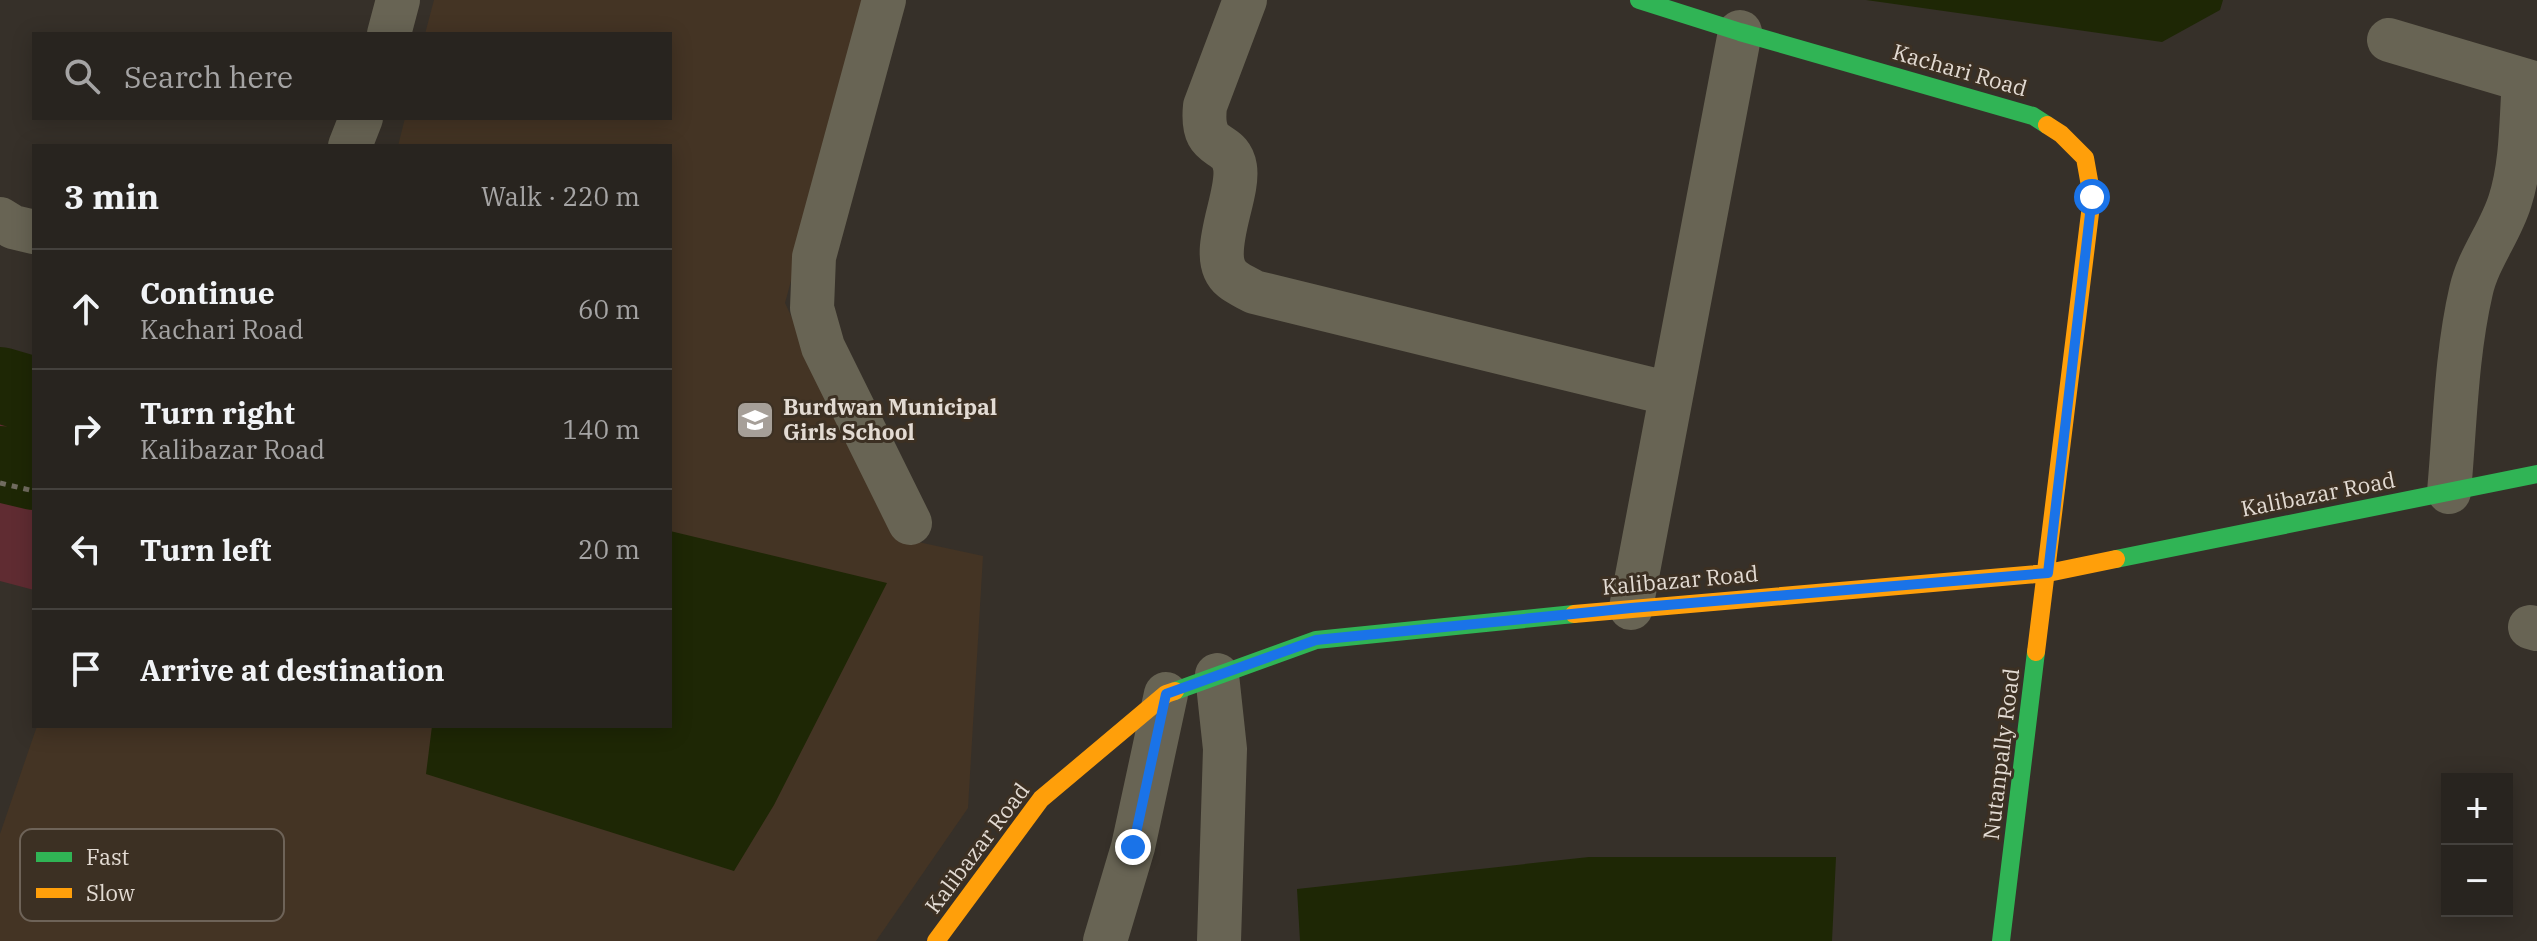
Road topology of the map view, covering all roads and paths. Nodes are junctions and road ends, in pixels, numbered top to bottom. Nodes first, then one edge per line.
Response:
1 (398, 0) edge
2 (884, 0) edge
3 (1245, 0) edge
4 (1639, 0) edge
5 (390, 32) edge
6 (1740, 32) junction
7 (2389, 40) dead end
8 (2530, 82) edge
9 (360, 120) edge
10 (351, 144) edge
11 (0, 219) edge
12 (32, 232) edge
13 (1671, 394) junction
14 (2537, 474) edge
15 (0, 483) edge
16 (32, 491) edge
17 (2449, 492) junction
18 (910, 523) dead end
19 (2048, 573) junction
20 (1631, 608) junction
21 (1217, 675) junction
22 (1166, 694) junction
23 (936, 941) edge
24 (1105, 941) edge
25 (1219, 941) edge
26 (2001, 941) edge

1 - 5 street
2 - 18 street
3 - 13 street
4 - 6 street, Kachari Road
6 - 13 street
6 - 19 street, Kachari Road
7 - 8 street
8 - 17 street
9 - 10 street
11 - 12 street
13 - 20 street
14 - 17 street, Kalibazar Road
15 - 16 path
17 - 19 street, Kalibazar Road
19 - 20 street, Kalibazar Road
19 - 26 street, Nutanpally Road
20 - 21 street, Kalibazar Road
21 - 22 street, Kalibazar Road
21 - 25 street
22 - 23 street, Kalibazar Road
22 - 24 street

